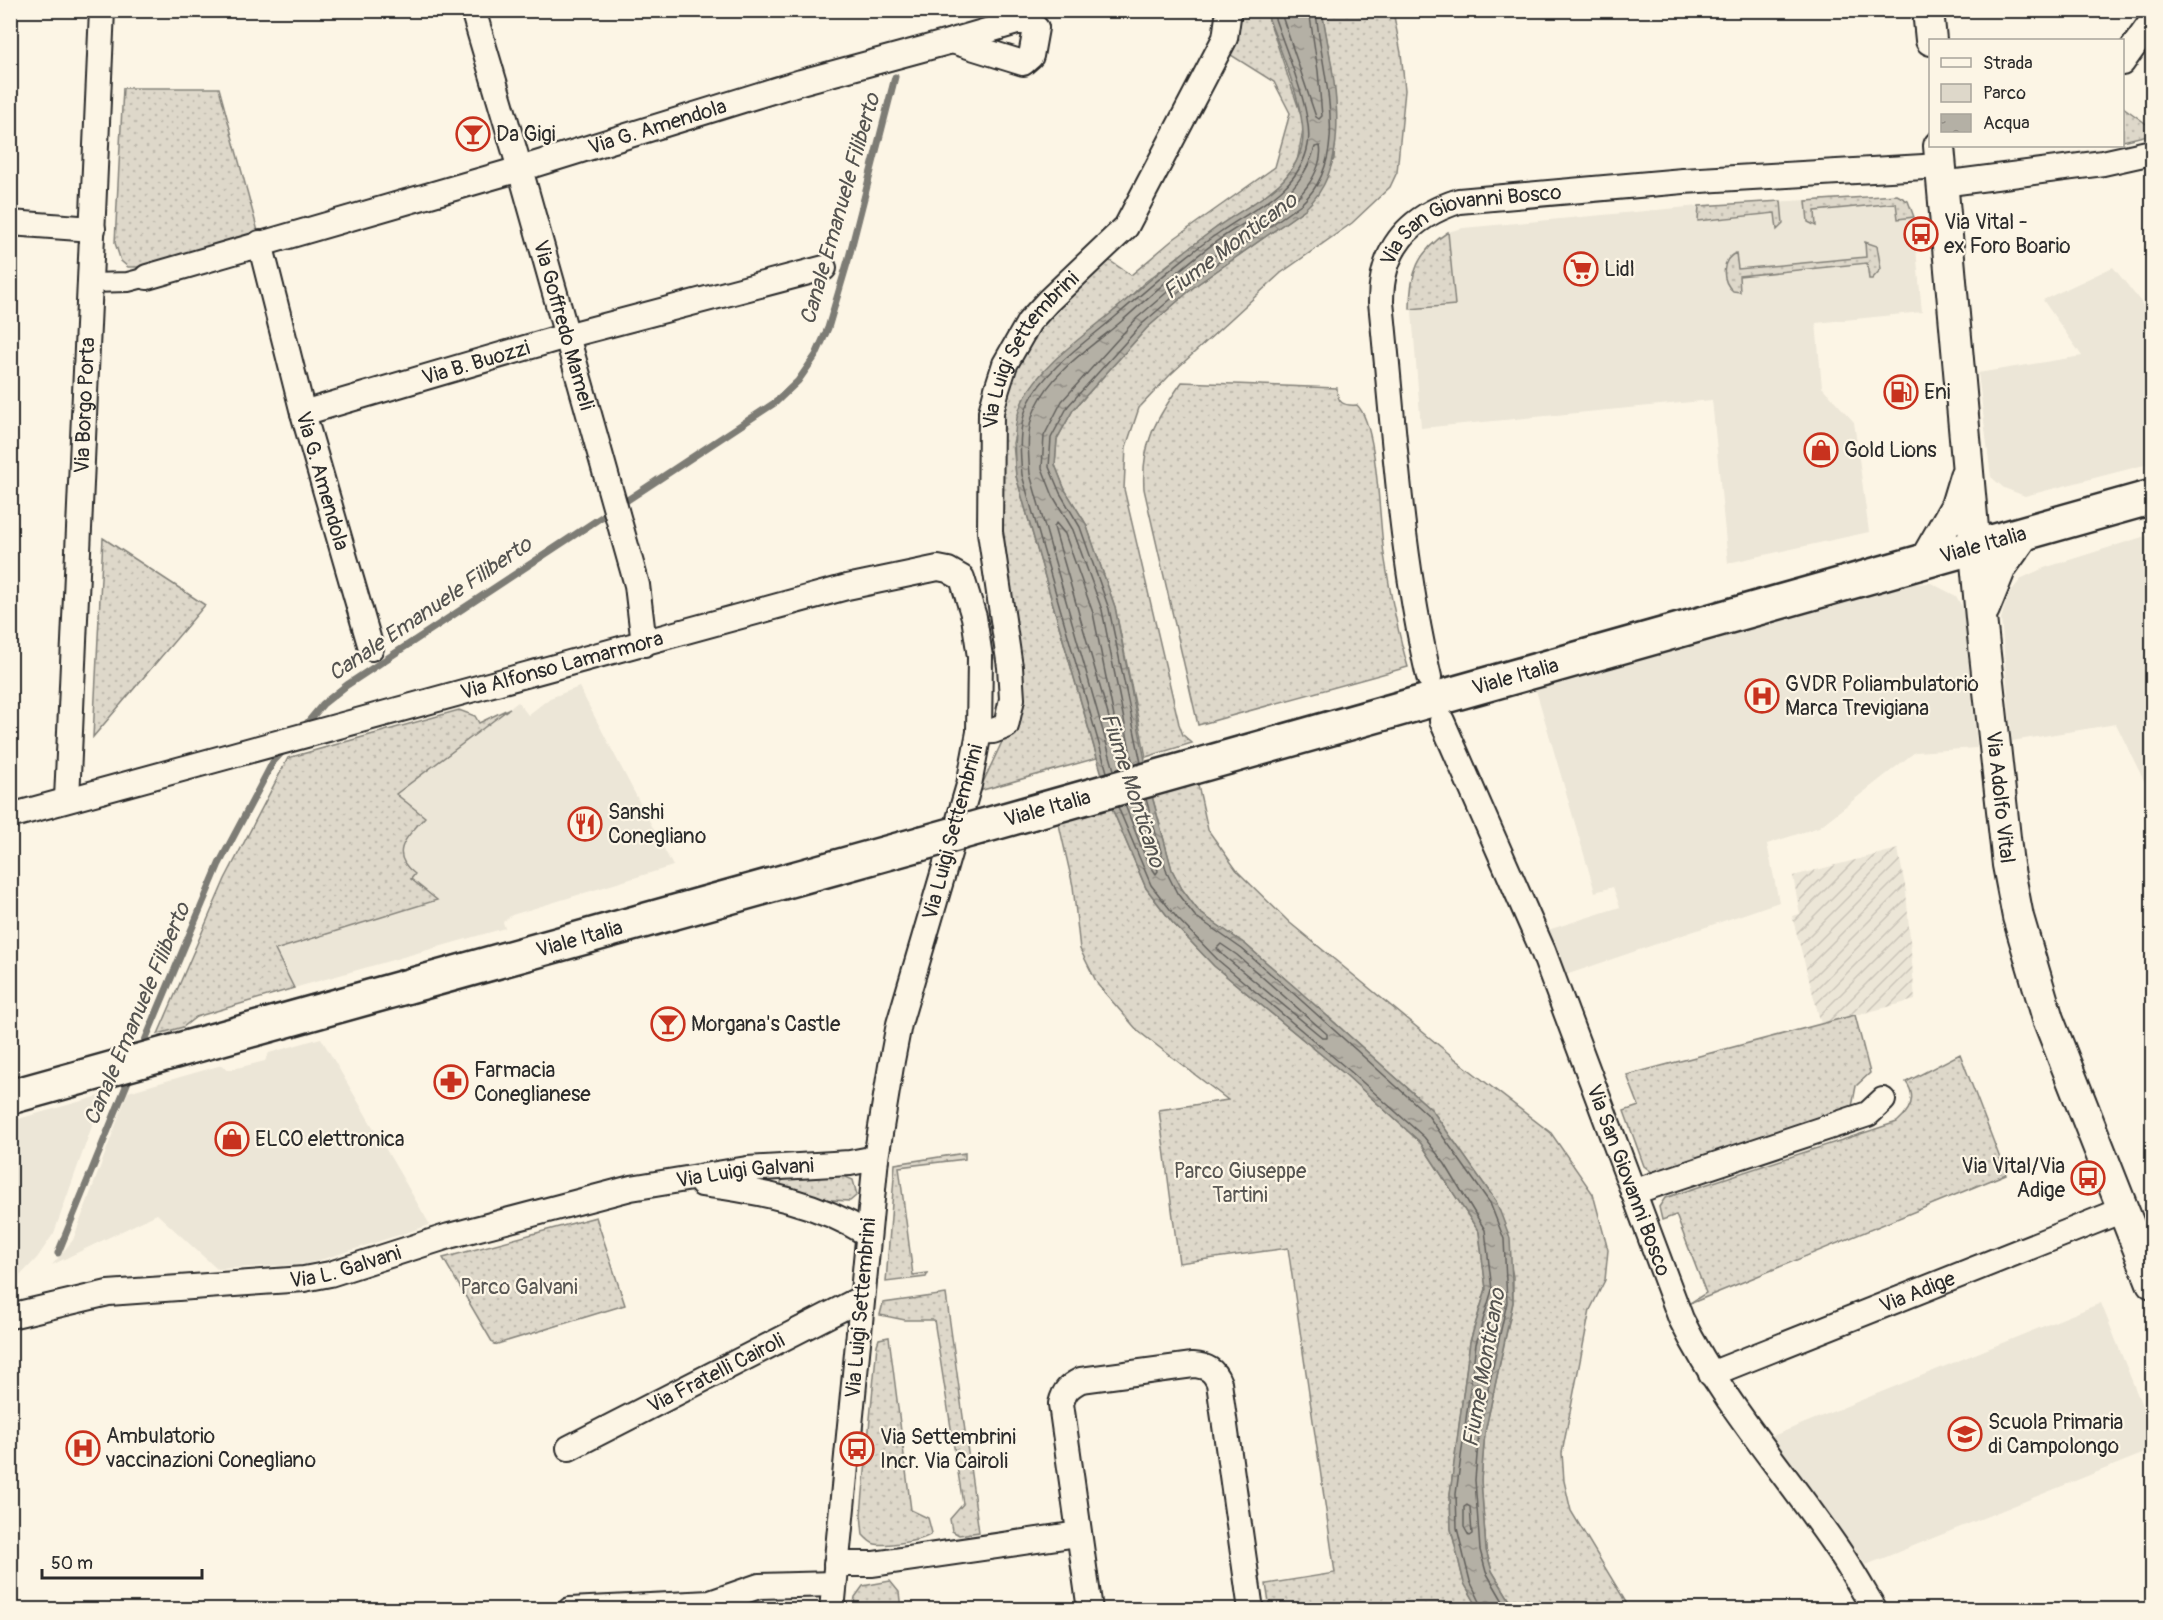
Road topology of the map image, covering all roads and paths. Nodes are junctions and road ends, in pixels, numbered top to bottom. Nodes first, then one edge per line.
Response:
1 (102, 10) edge
2 (472, 10) edge
3 (1229, 10) edge
4 (1928, 10) edge
5 (2152, 21) edge
6 (1930, 39) edge
7 (952, 40) dead end
8 (2124, 60) edge
9 (2152, 152) edge
10 (2068, 157) edge
11 (1941, 165) edge
12 (520, 169) junction
13 (10, 223) edge
14 (93, 229) junction
15 (260, 243) junction
16 (824, 268) dead end
17 (147, 277) joint
18 (90, 283) junction
19 (566, 336) junction
20 (303, 413) junction
21 (1969, 465) junction
22 (2152, 497) edge
23 (2026, 532) junction
24 (1976, 546) junction
25 (1925, 560) junction
26 (1981, 618) junction
27 (644, 644) junction
28 (371, 648) dead end
29 (1429, 677) dead end
30 (1442, 721) dead end
31 (979, 732) junction
32 (67, 799) junction
33 (10, 816) edge
34 (10, 1097) edge
35 (1883, 1100) dead end
36 (876, 1158) junction
37 (673, 1181) junction
38 (1633, 1192) junction
39 (2124, 1210) junction
40 (868, 1234) junction
41 (2152, 1283) edge
42 (862, 1298) junction
43 (10, 1316) edge
44 (1711, 1374) junction
45 (569, 1448) dead end
46 (1078, 1534) junction
47 (835, 1574) junction
48 (570, 1610) edge
49 (832, 1610) edge
50 (1090, 1610) edge
51 (1251, 1610) edge
52 (1875, 1610) edge

1 - 14 street, Via Borgo Porta
2 - 12 street, Via Goffredo Mameli
3 - 31 street, Via Luigi Settembrini
4 - 6 street
5 - 8 street
7 - 12 street, Via G. Amendola
9 - 10 street, Via San Giovanni Bosco
10 - 11 street, Via San Giovanni Bosco
11 - 21 street, Via Adolfo Vital
11 - 29 street, Via San Giovanni Bosco
12 - 15 street, Via G. Amendola
12 - 19 street, Via Goffredo Mameli
13 - 14 street
14 - 18 street, Via Borgo Porta
15 - 17 street, Via G. Amendola
15 - 20 street, Via G. Amendola
16 - 19 street, Via B. Buozzi
17 - 18 street
18 - 32 street, Via Borgo Porta
19 - 20 street, Via B. Buozzi
19 - 27 street, Via Goffredo Mameli
20 - 28 street, Via G. Amendola
21 - 24 street, Via Adolfo Vital
21 - 25 street
22 - 23 main road, Viale Italia
23 - 24 main road, Viale Italia
23 - 26 street
24 - 25 main road, Viale Italia
24 - 26 street, Via Adolfo Vital
25 - 34 main road, Viale Italia, bridge
26 - 39 street, Via Adolfo Vital
27 - 31 street, Via Alfonso Lamarmora
27 - 32 street, Via Alfonso Lamarmora
30 - 38 street, Via San Giovanni Bosco
31 - 36 street, Via Luigi Settembrini
32 - 33 street, Via Alfonso Lamarmora
35 - 38 street
36 - 37 street, Via Luigi Galvani
36 - 40 street, Via Luigi Settembrini
37 - 40 street, Via Luigi Galvani
37 - 43 street, Via L. Galvani
38 - 44 street, Via San Giovanni Bosco
39 - 41 street, Via Adolfo Vital
39 - 44 street, Via Adige
40 - 42 street, Via Luigi Settembrini
42 - 45 street, Via Fratelli Cairoli
42 - 47 street, Via Luigi Settembrini
44 - 52 street, Via San Giovanni Bosco
46 - 47 street
46 - 50 street
46 - 51 street
47 - 48 street
47 - 49 street, Via Luigi Settembrini

